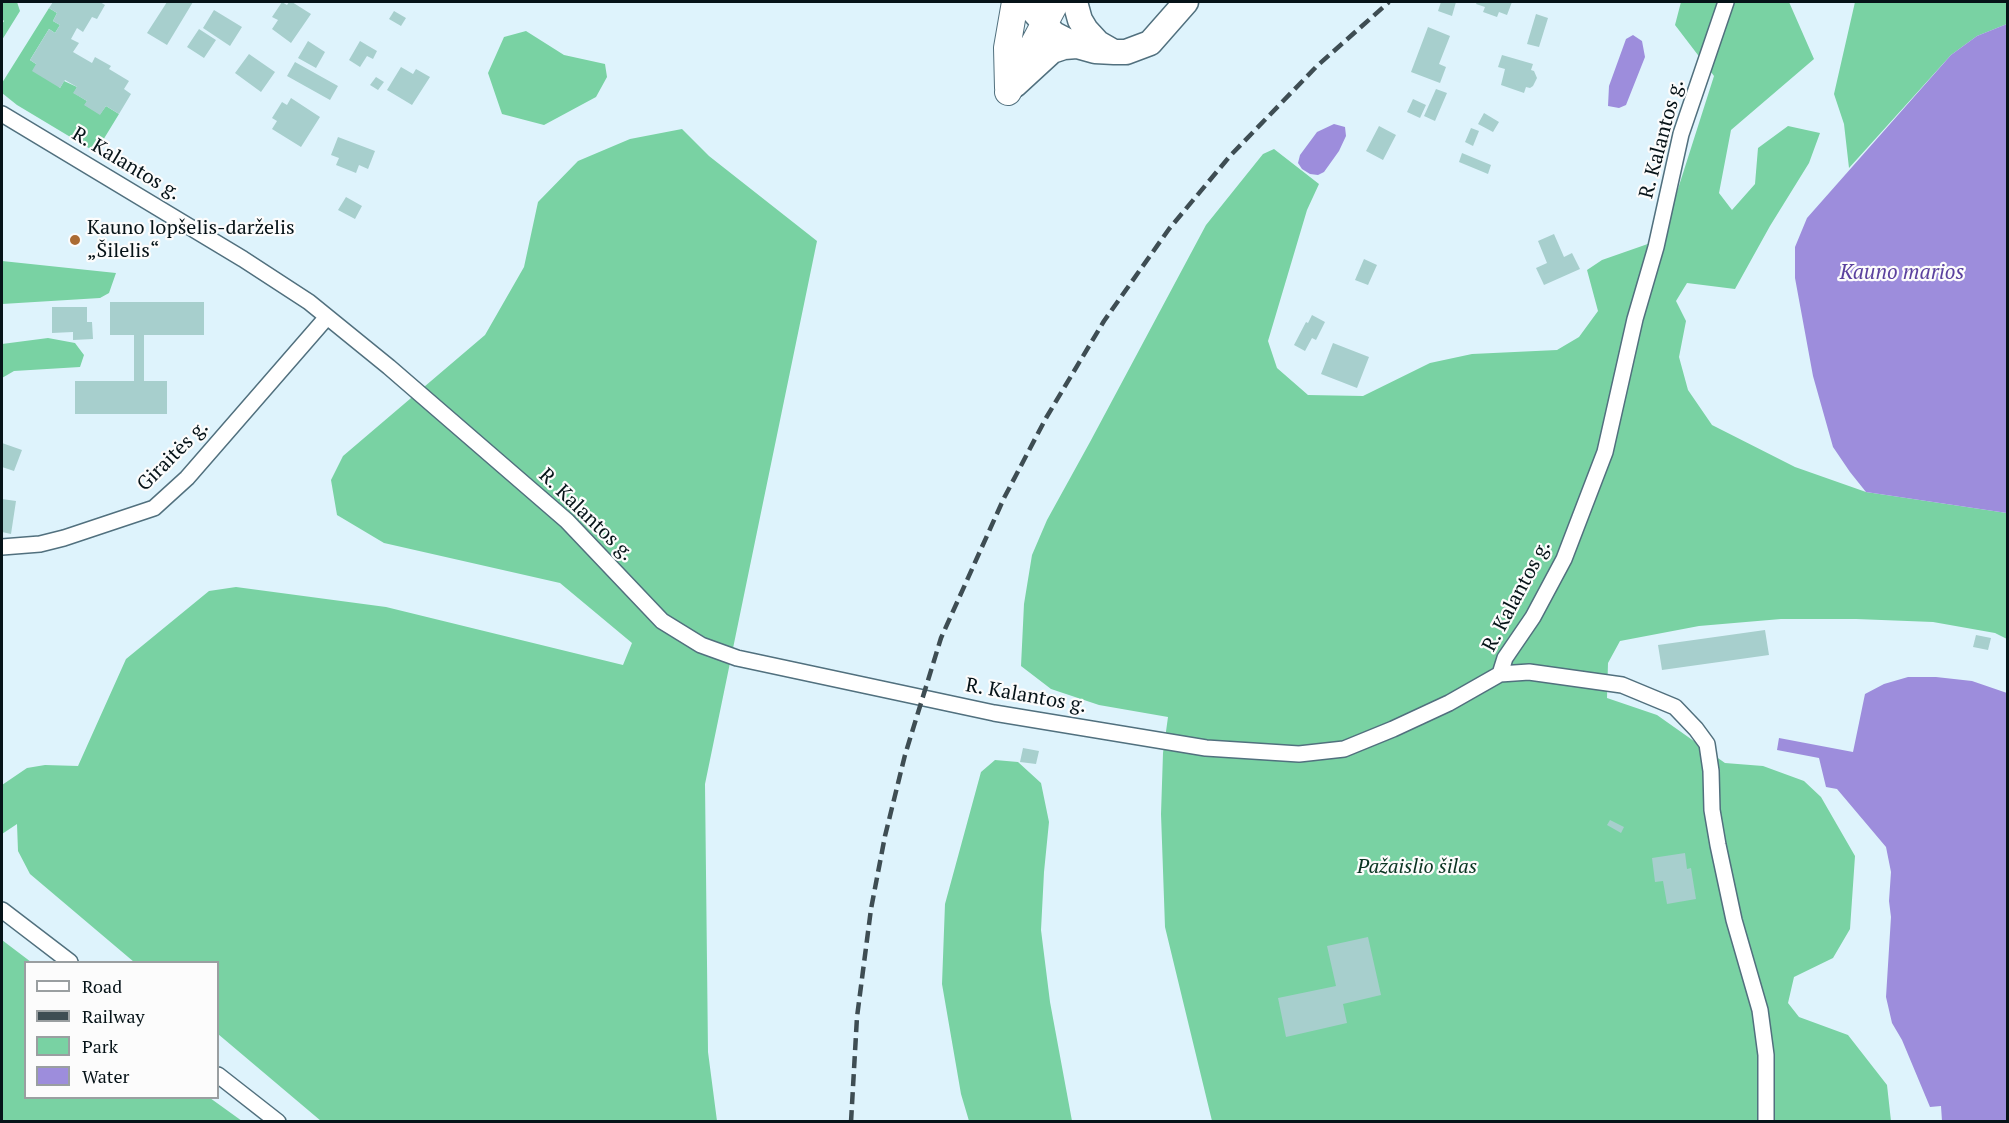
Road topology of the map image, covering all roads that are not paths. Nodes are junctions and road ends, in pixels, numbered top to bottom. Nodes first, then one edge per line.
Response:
1 (1015, 2) edge
2 (1031, 2) edge
3 (1056, 2) edge
4 (1075, 2) edge
5 (1186, 2) edge
6 (1726, 2) edge
7 (1044, 25) junction
8 (1077, 46) junction
9 (1114, 52) junction
10 (1008, 92) junction
11 (2, 114) edge
12 (327, 317) junction
13 (2, 547) edge
14 (1500, 674) junction
15 (2, 910) edge
16 (67, 961) edge
17 (219, 1076) edge
18 (278, 1122) edge
19 (1766, 1122) edge

1 - 10 highway
2 - 7 main road
3 - 7 highway
4 - 9 main road
5 - 9 main road
6 - 14 street, R. Kalantos g.
7 - 8 main road
7 - 10 highway
8 - 9 main road
8 - 10 main road
11 - 12 street, R. Kalantos g.
12 - 13 street, Giraitės g.
12 - 14 street, R. Kalantos g.
14 - 19 street
15 - 16 street
17 - 18 street

